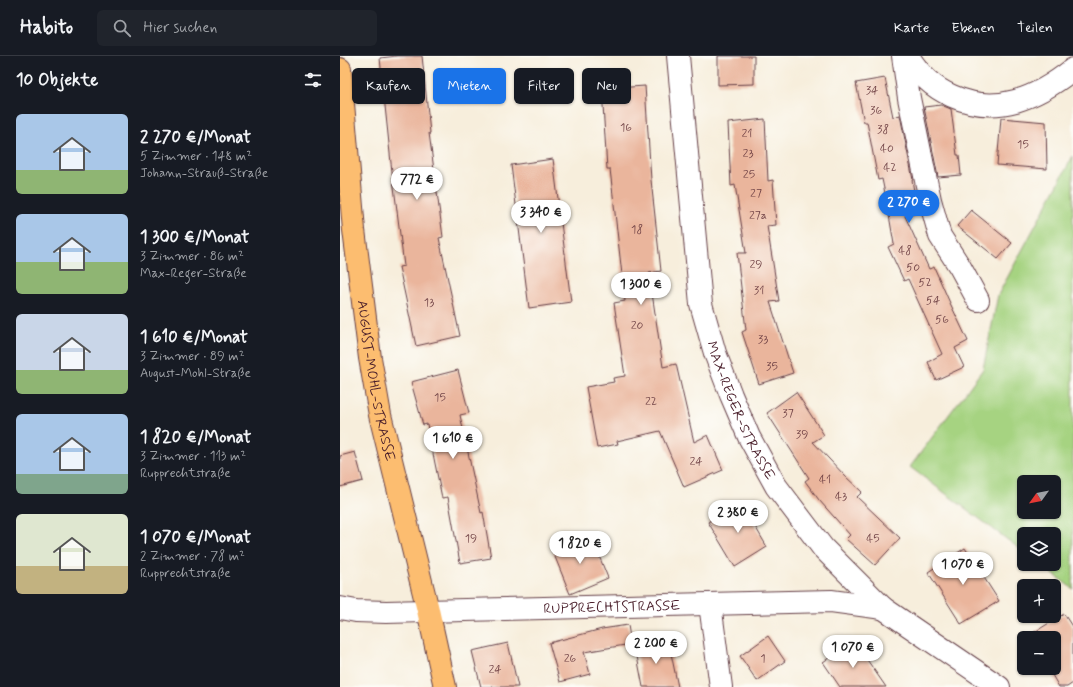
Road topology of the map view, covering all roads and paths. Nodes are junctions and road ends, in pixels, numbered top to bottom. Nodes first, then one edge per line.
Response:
1 (678, 56) edge
2 (903, 56) edge
3 (908, 56) edge
4 (340, 69) edge
5 (1073, 70) edge
6 (978, 300) dead end
7 (710, 604) junction
8 (340, 608) edge
9 (883, 608) junction
10 (428, 610) junction
11 (445, 687) edge
12 (721, 687) edge
13 (999, 687) edge

1 - 9 street, MAX-REGER-STRASSE
2 - 6 street
3 - 5 street
4 - 10 main road, AUGUST-MOHL-STRASSE
7 - 9 street, RUPPRECHTSTRASSE
7 - 10 street, RUPPRECHTSTRASSE
7 - 12 street
8 - 10 street, RUPPRECHTSTRASSE
9 - 13 street, MAX-REGER-STRASSE
10 - 11 main road, AUGUST-MOHL-STRASSE

